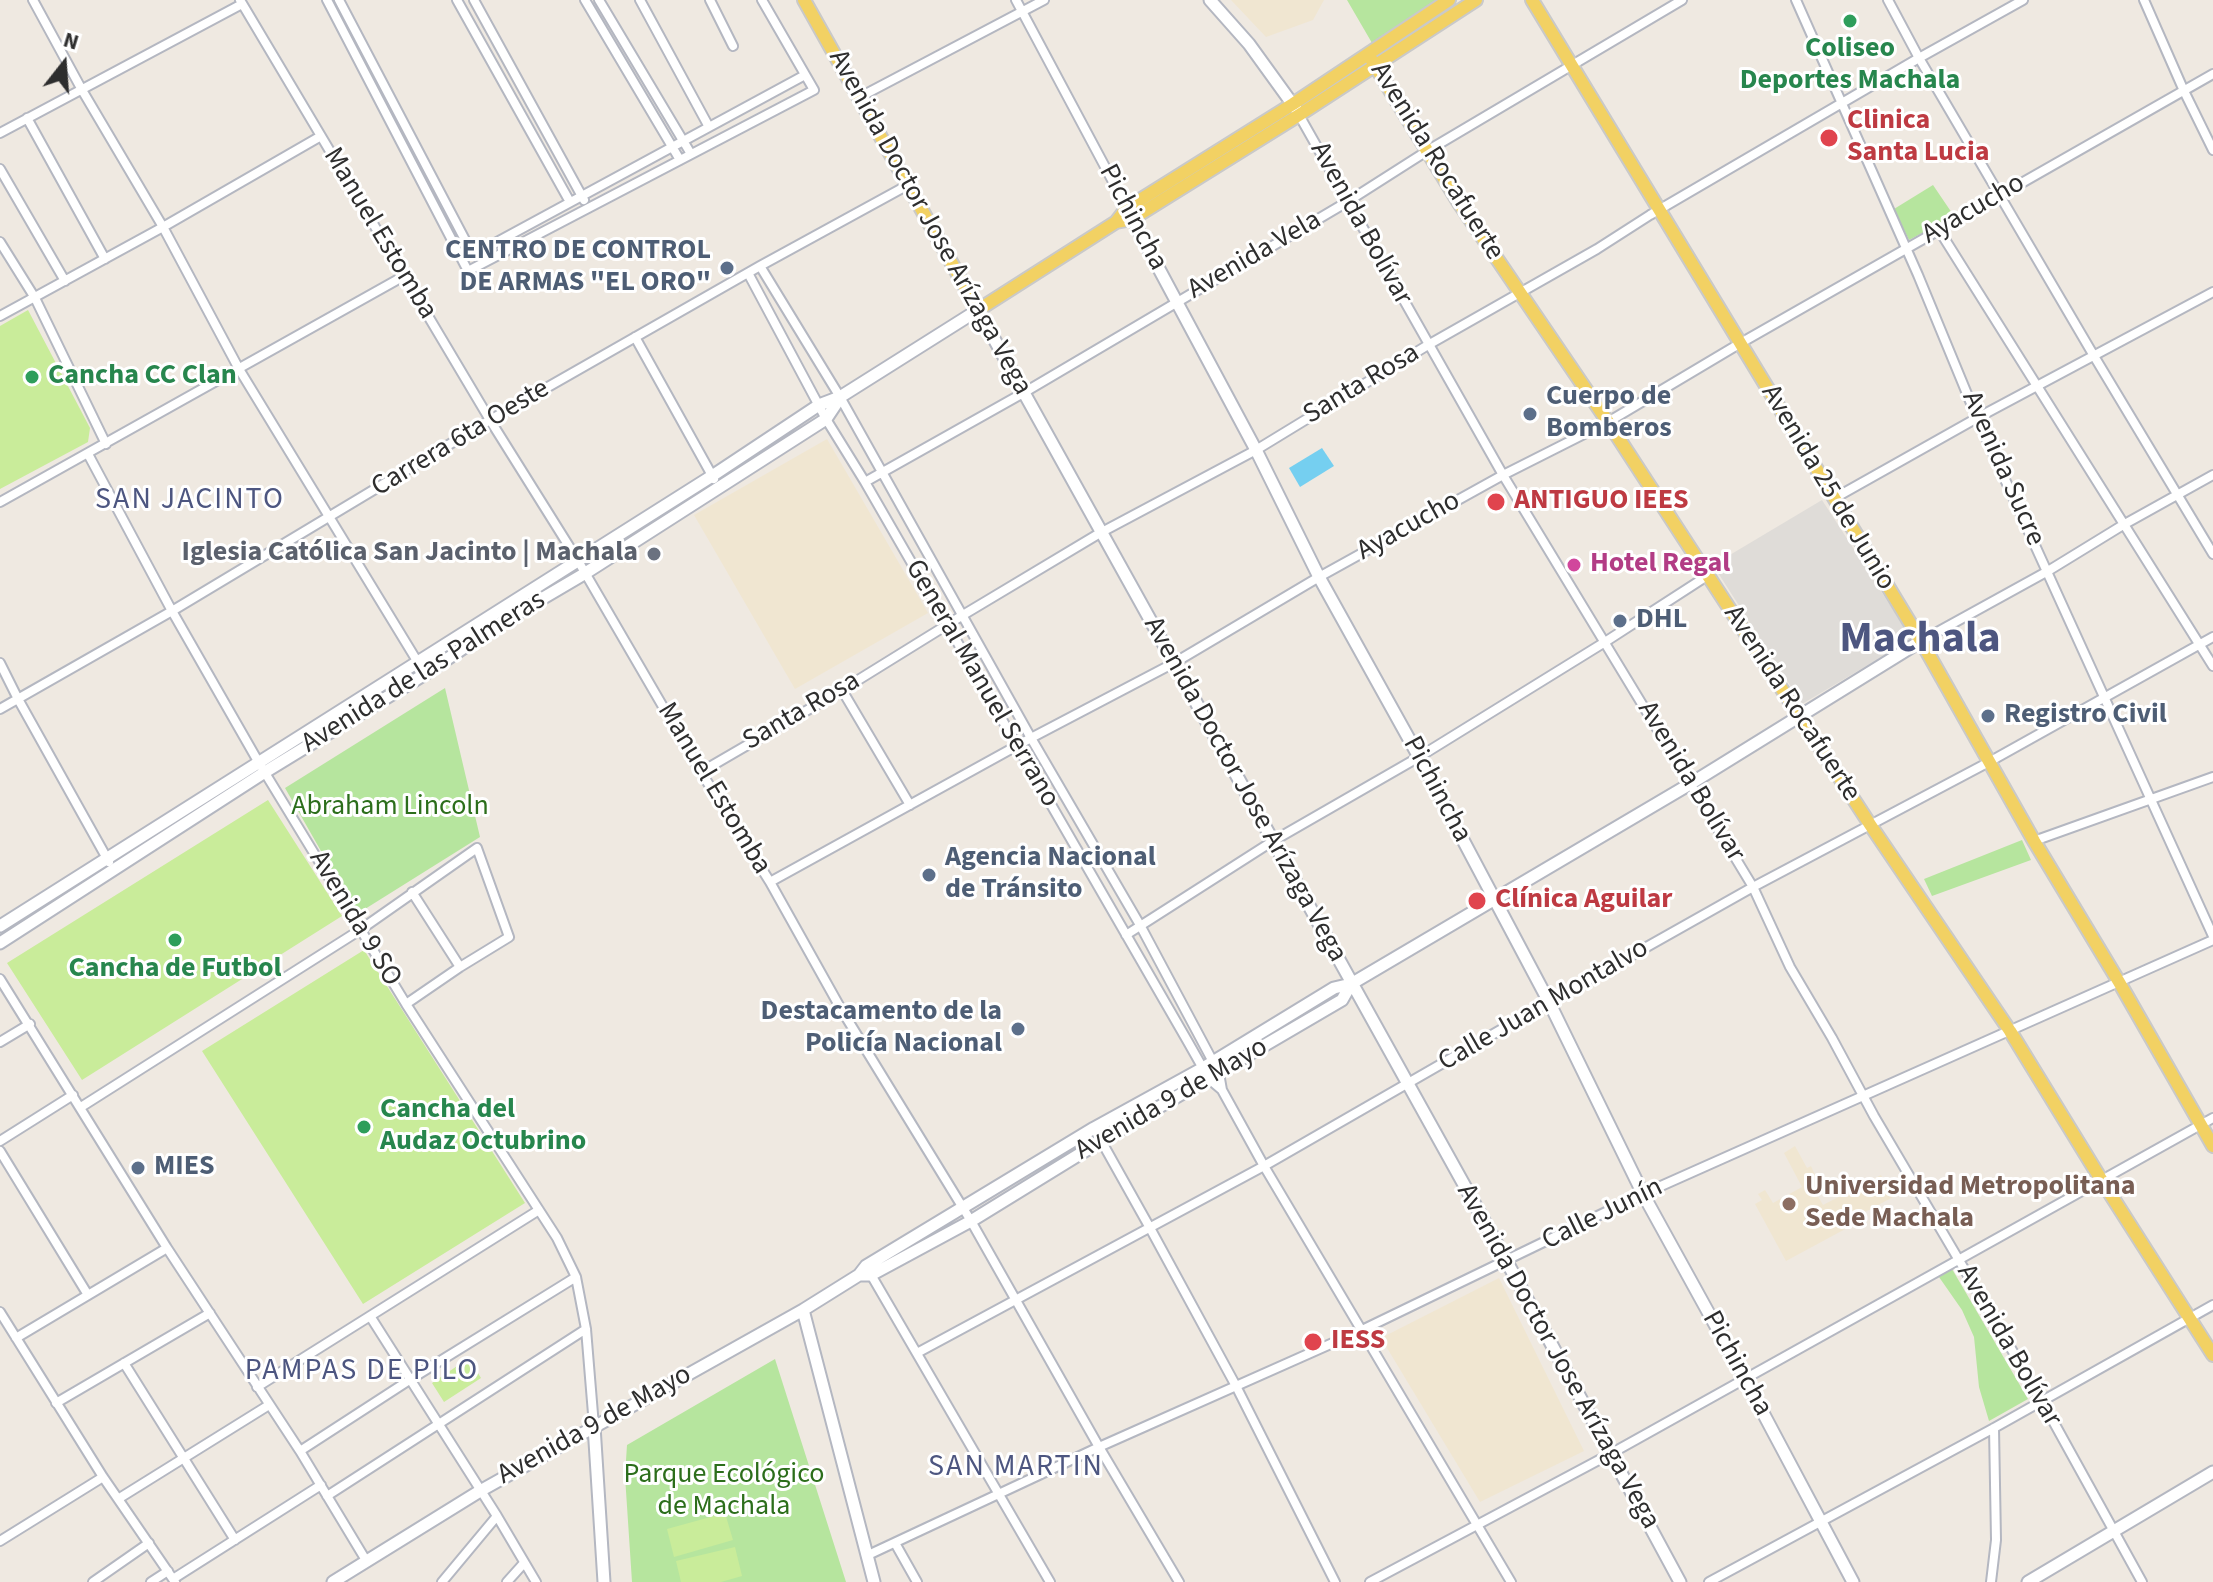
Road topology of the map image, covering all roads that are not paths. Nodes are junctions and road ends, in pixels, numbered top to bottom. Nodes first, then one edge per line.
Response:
1 (33, 0) edge
2 (327, 0) edge
3 (339, 0) edge
4 (457, 0) edge
5 (474, 0) edge
6 (585, 0) edge
7 (599, 0) edge
8 (640, 0) edge
9 (710, 0) edge
10 (762, 0) edge
11 (804, 0) edge
12 (1016, 0) edge
13 (1044, 0) edge
14 (1210, 0) edge
15 (1449, 0) edge
16 (1476, 0) edge
17 (1532, 0) edge
18 (1682, 0) edge
19 (1796, 0) edge
20 (1888, 0) edge
21 (2023, 0) edge
22 (2144, 0) edge
23 (241, 2) edge
24 (1023, 12) junction
25 (733, 46) dead end
26 (1919, 58) junction
27 (1372, 60) junction
28 (1570, 67) junction
29 (2213, 74) edge
30 (805, 75) junction
31 (82, 90) junction
32 (2184, 91) junction
33 (858, 98) junction
34 (1841, 104) junction
35 (1296, 109) junction
36 (27, 118) junction
37 (709, 127) junction
38 (0, 133) edge
39 (321, 136) junction
40 (684, 141) junction
41 (672, 147) junction
42 (2213, 150) edge
43 (1427, 151) junction
44 (691, 154) junction
45 (680, 160) junction
46 (0, 169) edge
47 (908, 185) junction
48 (2000, 195) junction
49 (582, 196) junction
50 (570, 202) junction
51 (1347, 202) junction
52 (588, 208) junction
53 (1659, 210) junction
54 (1130, 214) junction
55 (163, 227) junction
56 (1939, 230) junction
57 (0, 242) edge
58 (1905, 249) junction
59 (105, 259) junction
60 (760, 266) junction
61 (748, 273) junction
62 (404, 276) junction
63 (65, 281) junction
64 (2213, 292) edge
65 (1519, 293) junction
66 (35, 298) junction
67 (1177, 302) junction
68 (978, 310) junction
69 (0, 316) edge
70 (635, 337) junction
71 (1739, 344) junction
72 (1428, 345) junction
73 (2094, 356) junction
74 (239, 369) junction
75 (2039, 386) junction
76 (1025, 392) junction
77 (840, 397) junction
78 (819, 405) junction
79 (1977, 418) junction
80 (826, 419) junction
81 (490, 420) junction
82 (1608, 422) junction
83 (106, 444) junction
84 (1256, 450) junction
85 (88, 454) junction
86 (883, 473) junction
87 (1503, 475) junction
88 (2213, 475) edge
89 (716, 481) junction
90 (865, 482) junction
91 (2178, 495) junction
92 (1833, 499) junction
93 (0, 502) edge
94 (330, 518) junction
95 (2123, 525) junction
96 (1100, 533) junction
97 (2213, 554) edge
98 (577, 559) junction
99 (2048, 571) junction
100 (584, 574) junction
101 (1707, 576) junction
102 (1319, 577) junction
103 (172, 611) junction
104 (963, 615) junction
105 (946, 625) junction
106 (2213, 637) edge
107 (1921, 641) junction
108 (1605, 642) junction
109 (2198, 644) junction
110 (417, 661) junction
111 (0, 663) edge
112 (1174, 663) junction
113 (2213, 666) edge
114 (425, 674) junction
115 (842, 690) junction
116 (2104, 697) junction
117 (18, 699) junction
118 (0, 709) edge
119 (1799, 716) junction
120 (1031, 738) junction
121 (1018, 747) junction
122 (1419, 757) junction
123 (1989, 762) junction
124 (262, 768) junction
125 (701, 772) junction
126 (2213, 777) edge
127 (1690, 784) junction
128 (2151, 799) junction
129 (910, 805) junction
130 (1871, 826) junction
131 (1273, 841) junction
132 (2034, 841) junction
133 (107, 858) junction
134 (114, 870) junction
135 (770, 882) junction
136 (1753, 887) junction
137 (412, 892) junction
138 (1494, 900) junction
139 (1140, 925) junction
140 (0, 926) edge
141 (360, 930) junction
142 (1126, 935) junction
143 (2213, 938) edge
144 (1, 941) edge
145 (460, 967) junction
146 (0, 979) edge
147 (2119, 982) junction
148 (1351, 984) junction
149 (1549, 1002) junction
150 (406, 1004) junction
151 (30, 1024) junction
152 (2010, 1031) junction
153 (0, 1042) edge
154 (1211, 1071) junction
155 (1408, 1084) junction
156 (73, 1095) junction
157 (1864, 1097) junction
158 (81, 1107) junction
159 (2207, 1121) edge
160 (1094, 1128) junction
161 (0, 1141) edge
162 (1101, 1141) junction
163 (2213, 1146) edge
164 (0, 1151) edge
165 (1264, 1166) junction
166 (2102, 1181) junction
167 (1643, 1194) junction
168 (961, 1208) junction
169 (539, 1210) junction
170 (971, 1221) junction
171 (1150, 1228) junction
172 (167, 1248) junction
173 (1958, 1260) junction
174 (1507, 1262) junction
175 (865, 1272) junction
176 (576, 1277) junction
177 (88, 1295) junction
178 (1015, 1301) junction
179 (2213, 1305) edge
180 (803, 1310) junction
181 (0, 1312) edge
182 (210, 1313) junction
183 (370, 1316) junction
184 (2190, 1318) junction
185 (586, 1329) junction
186 (1362, 1330) junction
187 (16, 1338) junction
188 (917, 1353) junction
189 (2213, 1355) edge
190 (124, 1363) junction
191 (411, 1379) junction
192 (1745, 1379) junction
193 (1236, 1386) junction
194 (257, 1387) junction
195 (2042, 1401) junction
196 (56, 1403) junction
197 (269, 1405) junction
198 (438, 1424) junction
199 (594, 1426) junction
200 (1994, 1428) junction
201 (1099, 1447) junction
202 (300, 1451) junction
203 (1610, 1454) junction
204 (182, 1458) junction
205 (2213, 1472) edge
206 (103, 1477) junction
207 (321, 1485) junction
208 (480, 1491) junction
209 (998, 1495) junction
210 (327, 1496) junction
211 (118, 1499) junction
212 (497, 1516) junction
213 (1820, 1520) junction
214 (1476, 1525) junction
215 (2113, 1531) junction
216 (235, 1540) junction
217 (0, 1541) edge
218 (149, 1543) junction
219 (895, 1543) junction
220 (866, 1556) junction
221 (367, 1562) junction
222 (524, 1563) junction
223 (172, 1577) edge
224 (93, 1582) edge
225 (151, 1582) edge
226 (333, 1582) edge
227 (442, 1582) edge
228 (507, 1582) edge
229 (536, 1582) edge
230 (604, 1582) edge
231 (874, 1582) edge
232 (917, 1582) edge
233 (1050, 1582) edge
234 (1179, 1582) edge
235 (1335, 1582) edge
236 (1370, 1582) edge
237 (1511, 1582) edge
238 (1680, 1582) edge
239 (1709, 1582) edge
240 (1853, 1582) edge
241 (1991, 1582) edge
242 (2028, 1582) edge
243 (2142, 1582) edge

1 - 31 street
2 - 52 street
3 - 50 street
4 - 50 street
5 - 49 street
6 - 41 street
7 - 40 street
8 - 37 street
9 - 25 street
10 - 30 street
11 - 33 main road, Avenida Doctor Jose Arízaga Vega
12 - 24 street, Pichincha
13 - 24 street
14 - 35 street, Avenida Bolívar
15 - 27 main road, Avenida de las Palmeras
16 - 27 main road, Avenida de las Palmeras
17 - 28 main road, Avenida 25 de Junio
18 - 28 street, Avenida Vela
19 - 34 street, Avenida Sucre
20 - 26 street
21 - 26 street, Santa Rosa
22 - 32 street
23 - 31 street
23 - 39 street, Manuel Estomba
24 - 33 street
24 - 54 street, Pichincha
26 - 34 street, Santa Rosa
26 - 48 street
27 - 35 main road, Avenida de las Palmeras
27 - 43 main road, Avenida Rocafuerte
28 - 43 street, Avenida Vela
28 - 53 main road, Avenida 25 de Junio
29 - 32 street, Ayacucho
30 - 37 street
30 - 44 street
31 - 36 street
31 - 55 street
32 - 42 street
32 - 48 street, Ayacucho
33 - 47 main road, Avenida Doctor Jose Arízaga Vega
34 - 53 street, Santa Rosa
34 - 58 street, Avenida Sucre
35 - 51 street, Avenida Bolívar
35 - 54 main road, Avenida de las Palmeras
36 - 38 street
36 - 59 street
37 - 40 street
39 - 55 street
39 - 62 street, Manuel Estomba
40 - 41 street
40 - 44 street
41 - 45 street
41 - 49 street
43 - 51 street, Avenida Vela
43 - 65 main road, Avenida Rocafuerte
44 - 45 street
45 - 52 street
46 - 63 street
47 - 60 street, Carrera 6ta Oeste
47 - 68 main road, Avenida Doctor Jose Arízaga Vega
48 - 56 street, Ayacucho
48 - 73 street
49 - 50 street
49 - 52 street
51 - 67 street, Avenida Vela
51 - 72 street, Avenida Bolívar
53 - 65 street, Santa Rosa
53 - 71 main road, Avenida 25 de Junio
54 - 67 street, Pichincha
54 - 68 main road, Avenida de las Palmeras
55 - 59 street
55 - 74 street
56 - 58 street, Ayacucho
56 - 75 street
57 - 66 street
58 - 71 street, Ayacucho
58 - 79 street, Avenida Sucre
59 - 63 street
60 - 61 street, Carrera 6ta Oeste
60 - 77 street, General Manuel Serrano
61 - 70 street, Carrera 6ta Oeste
61 - 78 street, General Manuel Serrano
62 - 74 street
62 - 81 street, Manuel Estomba
63 - 66 street
64 - 73 street
65 - 72 street, Santa Rosa
65 - 82 main road, Avenida Rocafuerte
66 - 69 street
66 - 83 street
67 - 76 street, Avenida Vela
67 - 84 street, Pichincha
68 - 76 street, Avenida Doctor Jose Arízaga Vega
68 - 77 street, Avenida de las Palmeras
70 - 81 street, Carrera 6ta Oeste
70 - 89 street
71 - 82 street, Ayacucho
71 - 92 main road, Avenida 25 de Junio
72 - 84 street, Santa Rosa
72 - 87 street, Avenida Bolívar
73 - 75 street
73 - 91 street
74 - 83 street
74 - 94 street
75 - 79 street
75 - 95 street
76 - 86 street, Avenida Vela
76 - 96 street, Avenida Doctor Jose Arízaga Vega
77 - 78 street, Avenida de las Palmeras
77 - 80 street, Avenida de las Palmeras
77 - 86 street, General Manuel Serrano
78 - 80 street, General Manuel Serrano
78 - 89 street, Avenida de las Palmeras
79 - 92 street
79 - 99 street, Avenida Sucre
80 - 89 street, Avenida de las Palmeras
80 - 90 street, General Manuel Serrano
81 - 94 street, Carrera 6ta Oeste
81 - 98 street, Manuel Estomba
82 - 87 street, Ayacucho
82 - 101 main road, Avenida Rocafuerte
83 - 85 street
84 - 96 street, Santa Rosa
84 - 102 street, Pichincha
85 - 93 street
85 - 103 street, Avenida 9 SO
86 - 90 street, Avenida Vela
86 - 104 street, General Manuel Serrano
87 - 102 street, Ayacucho
87 - 108 street, Avenida Bolívar
88 - 91 street, Avenida 9 de Mayo
89 - 98 street, Avenida de las Palmeras
89 - 100 street, Avenida de las Palmeras
90 - 105 street, General Manuel Serrano
91 - 95 street, Avenida 9 de Mayo
91 - 97 street
92 - 107 main road, Avenida 25 de Junio
94 - 103 street, Carrera 6ta Oeste
94 - 110 street
95 - 99 street, Avenida 9 de Mayo
95 - 109 street
96 - 104 street, Santa Rosa
96 - 112 street, Avenida Doctor Jose Arízaga Vega
98 - 100 street, Manuel Estomba
98 - 110 street, Avenida de las Palmeras
99 - 107 street, Avenida 9 de Mayo
99 - 116 street, Avenida Sucre
100 - 114 street, Avenida de las Palmeras
100 - 125 street, Manuel Estomba
101 - 108 street
101 - 119 main road, Avenida Rocafuerte
102 - 112 street, Ayacucho
102 - 122 street, Pichincha
103 - 117 street, Carrera 6ta Oeste
103 - 124 street, Avenida 9 SO
104 - 105 street, Santa Rosa
104 - 120 street, General Manuel Serrano
105 - 115 street, Santa Rosa
105 - 121 street, General Manuel Serrano
106 - 109 street, Calle Juan Montalvo
107 - 119 street, Avenida 9 de Mayo
107 - 123 main road, Avenida 25 de Junio
108 - 122 street
108 - 127 street, Avenida Bolívar
109 - 113 street
109 - 116 street, Calle Juan Montalvo
110 - 114 street
110 - 124 street, Avenida de las Palmeras
111 - 117 street
112 - 120 street, Ayacucho
112 - 131 street, Avenida Doctor Jose Arízaga Vega
114 - 124 street, Avenida de las Palmeras
115 - 125 street, Santa Rosa
115 - 129 street
116 - 123 street, Calle Juan Montalvo
116 - 128 street, Avenida Sucre
117 - 118 street, Carrera 6ta Oeste
117 - 133 street
119 - 127 street, Avenida 9 de Mayo
119 - 130 main road, Avenida Rocafuerte
120 - 121 street, Ayacucho
120 - 139 street, General Manuel Serrano
121 - 129 street, Ayacucho
121 - 142 street, General Manuel Serrano
122 - 131 street
122 - 138 street, Pichincha
123 - 130 street, Calle Juan Montalvo
123 - 132 main road, Avenida 25 de Junio
124 - 133 street, Avenida de las Palmeras
124 - 134 street, Avenida de las Palmeras
124 - 141 street, Avenida 9 SO
125 - 135 street, Manuel Estomba
126 - 128 street
127 - 136 street, Avenida Bolívar
127 - 138 street, Avenida 9 de Mayo
128 - 132 street
128 - 143 street, Avenida Sucre
129 - 135 street, Ayacucho
130 - 136 street, Calle Juan Montalvo
130 - 152 main road, Avenida Rocafuerte
131 - 139 street
131 - 148 street, Avenida Doctor Jose Arízaga Vega
132 - 147 main road, Avenida 25 de Junio
133 - 134 street
133 - 140 street, Avenida de las Palmeras
134 - 144 street, Avenida de las Palmeras
135 - 168 street, Manuel Estomba
136 - 149 street, Calle Juan Montalvo
136 - 157 street, Avenida Bolívar
137 - 141 street
137 - 145 street
137 - 145 street
138 - 148 street, Avenida 9 de Mayo
138 - 149 street, Pichincha
139 - 142 street
139 - 154 street, General Manuel Serrano
141 - 150 street, Avenida 9 SO
141 - 158 street
142 - 154 street, General Manuel Serrano
143 - 147 street, Calle Junín
145 - 150 street
146 - 151 street
147 - 152 street, Calle Junín
147 - 159 main road, Avenida 25 de Junio
148 - 154 street, Avenida 9 de Mayo
148 - 155 street, Avenida Doctor Jose Arízaga Vega
149 - 155 street, Calle Juan Montalvo
149 - 167 street, Pichincha
150 - 169 street, Avenida 9 SO
151 - 153 street
151 - 156 street
152 - 157 street, Calle Junín
152 - 166 main road, Avenida Rocafuerte
154 - 160 street, Avenida 9 de Mayo
154 - 162 street, Avenida 9 de Mayo
154 - 165 street, General Manuel Serrano
155 - 165 street, Calle Juan Montalvo
155 - 174 street, Avenida Doctor Jose Arízaga Vega
156 - 158 street
156 - 161 street
157 - 167 street, Calle Junín
157 - 173 street, Avenida Bolívar
158 - 172 street
159 - 163 main road, Avenida 25 de Junio
159 - 166 street
160 - 162 street
160 - 168 street, Avenida 9 de Mayo
162 - 170 street, Avenida 9 de Mayo
162 - 171 street
164 - 177 street
165 - 171 street, Calle Juan Montalvo
165 - 186 street, General Manuel Serrano
166 - 173 street
166 - 184 main road, Avenida Rocafuerte
167 - 174 street, Calle Junín
167 - 192 street, Pichincha
168 - 170 street, Manuel Estomba
168 - 175 street, Avenida 9 de Mayo
169 - 176 street, Avenida 9 SO
169 - 183 street
170 - 175 street, Avenida 9 de Mayo
170 - 178 street, Manuel Estomba
171 - 178 street, Calle Juan Montalvo
171 - 193 street
172 - 177 street
172 - 182 street
173 - 192 street
173 - 195 street, Avenida Bolívar
174 - 186 street, Calle Junín
174 - 203 street, Avenida Doctor Jose Arízaga Vega
175 - 180 street, Avenida 9 de Mayo
175 - 188 street
176 - 185 street, Avenida 9 SO
176 - 191 street
177 - 187 street
178 - 188 street, Calle Juan Montalvo
178 - 201 street, Manuel Estomba
179 - 184 street
180 - 199 street, Avenida 9 de Mayo
180 - 220 street
181 - 187 street
182 - 190 street
182 - 194 street
183 - 191 street
183 - 194 street
184 - 189 main road, Avenida Rocafuerte
184 - 195 street
185 - 198 street
185 - 199 street, Avenida 9 SO
186 - 193 street, Calle Junín
186 - 214 street, General Manuel Serrano
187 - 196 street
188 - 209 street
190 - 196 street
190 - 204 street
191 - 198 street
191 - 202 street
192 - 203 street
192 - 213 street, Pichincha
193 - 201 street, Calle Junín
193 - 235 street
194 - 197 street
195 - 200 street
195 - 215 street, Avenida Bolívar
196 - 206 street
197 - 202 street
197 - 204 street
198 - 208 street
198 - 210 street
199 - 208 street, Avenida 9 de Mayo
199 - 230 street
200 - 213 street
200 - 241 street
201 - 209 street, Calle Junín
201 - 234 street, Manuel Estomba
202 - 207 street
203 - 214 street
203 - 238 street, Avenida Doctor Jose Arízaga Vega
204 - 211 street
204 - 216 street
205 - 215 street
206 - 211 street
206 - 217 street
207 - 210 street
207 - 216 street
208 - 212 street
208 - 221 street, Avenida 9 de Mayo
209 - 219 street, Calle Junín
209 - 233 street
210 - 221 street
211 - 218 street
212 - 222 street
212 - 227 street
213 - 239 street
213 - 240 street, Pichincha
214 - 236 street
214 - 237 street, General Manuel Serrano
215 - 242 street
215 - 243 street, Avenida Bolívar
216 - 223 street
218 - 223 street
218 - 224 street
219 - 220 street, Calle Junín
219 - 232 street
220 - 231 street
221 - 226 street, Avenida 9 de Mayo
222 - 228 street
222 - 229 street
223 - 225 street

